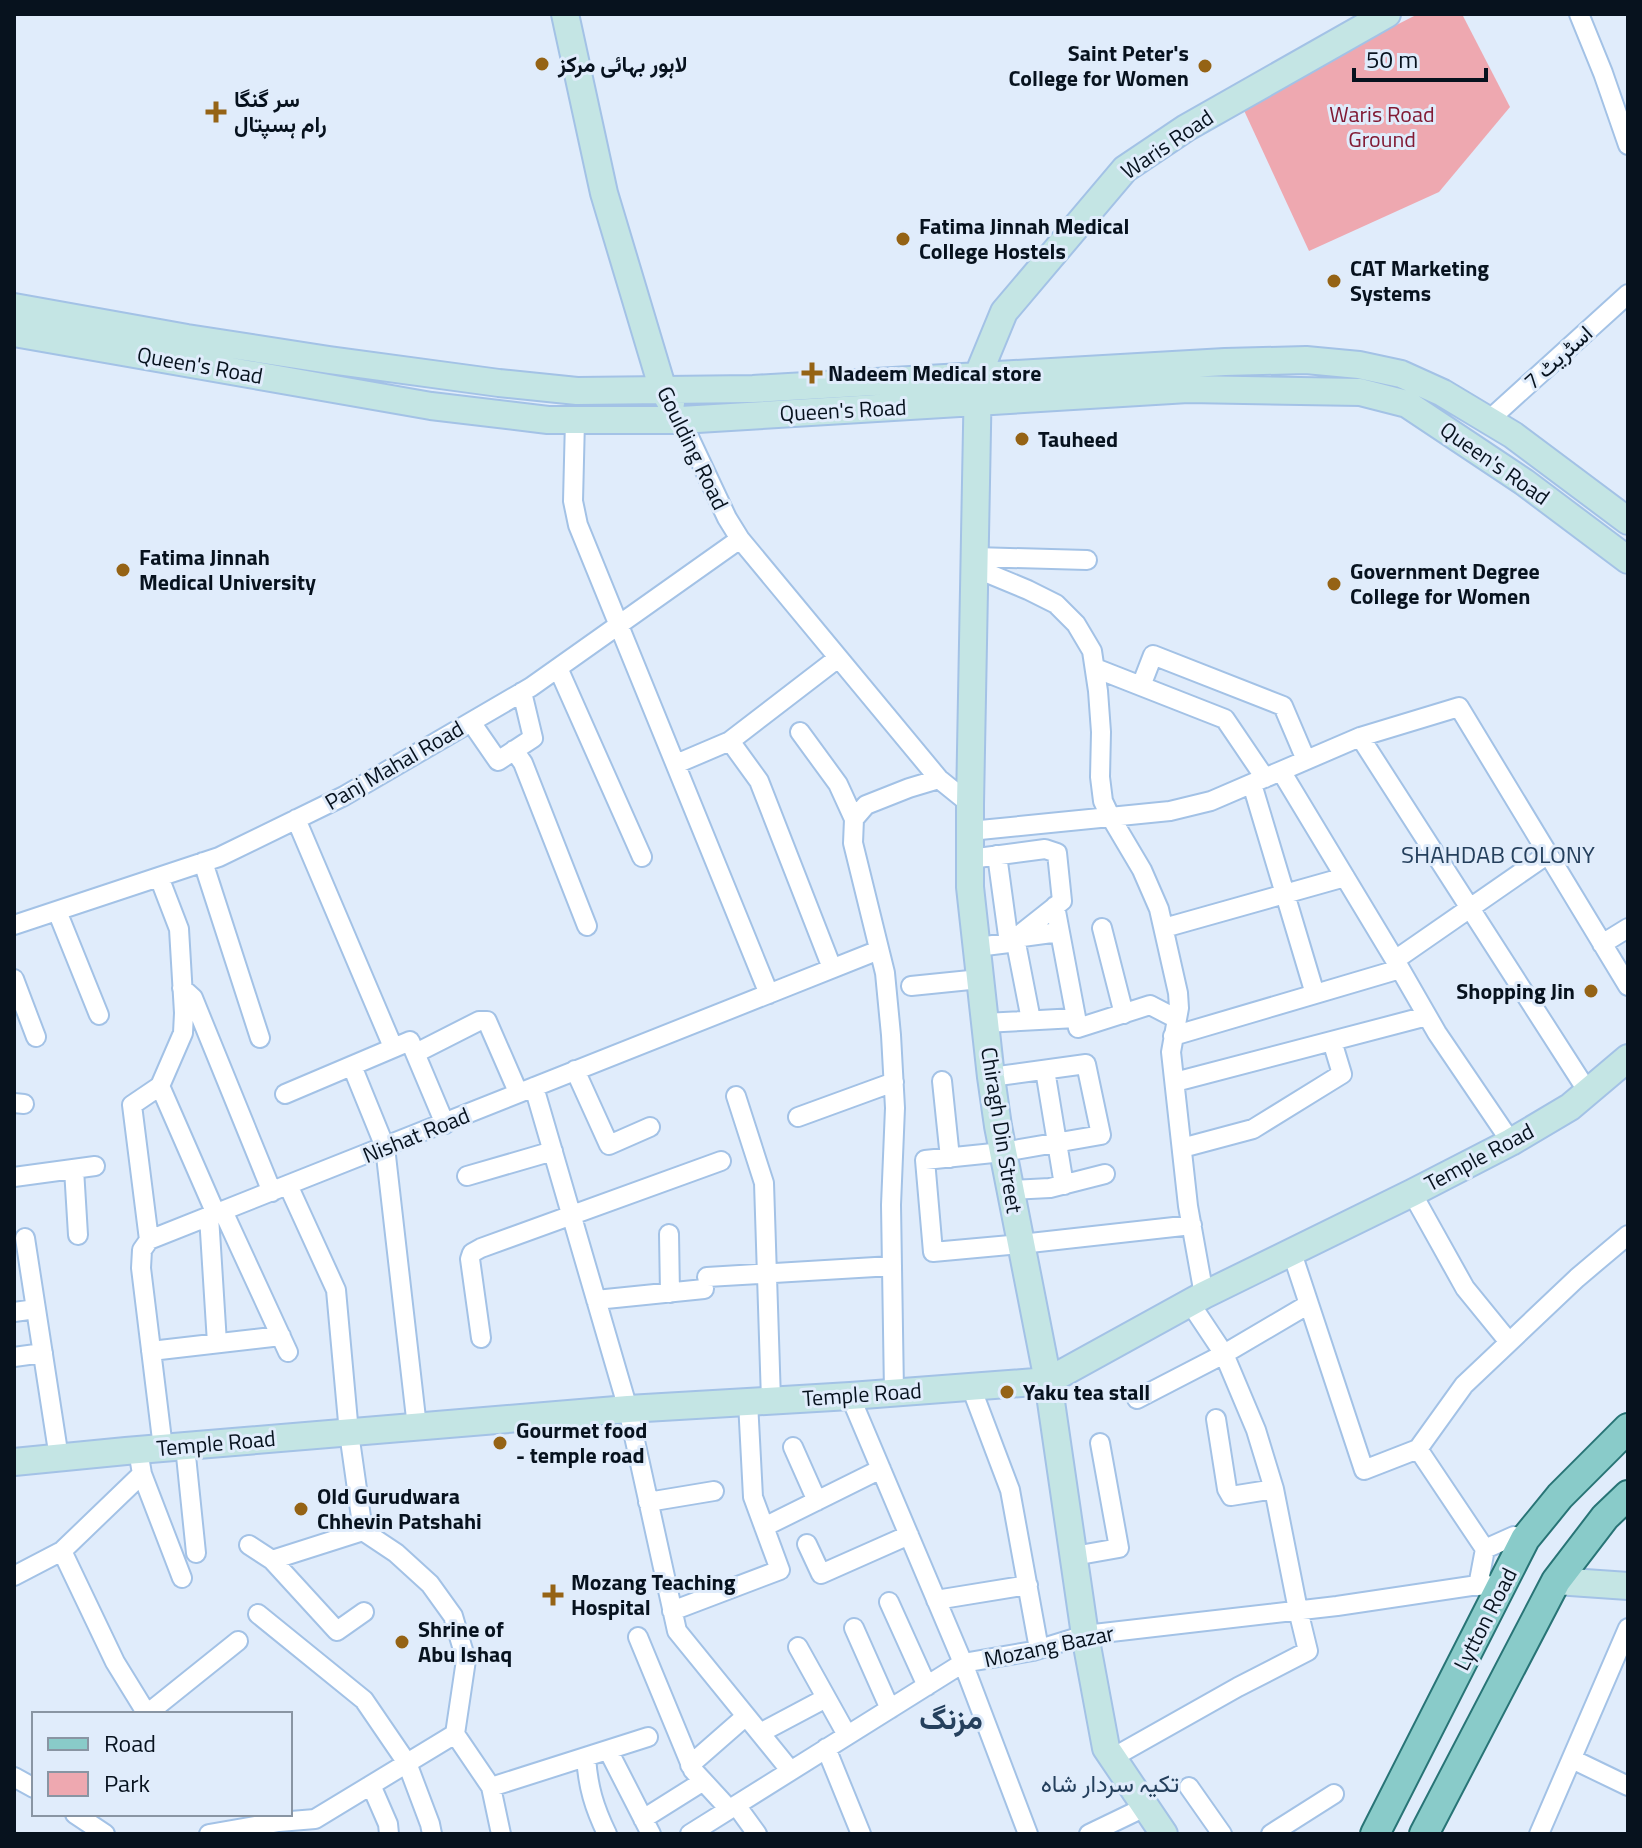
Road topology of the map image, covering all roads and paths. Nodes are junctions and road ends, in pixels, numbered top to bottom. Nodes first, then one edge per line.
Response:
1 (565, 14) edge
2 (1387, 14) edge
3 (1579, 14) edge
4 (1628, 145) edge
5 (1628, 294) edge
6 (14, 307) edge
7 (14, 333) edge
8 (978, 375) junction
9 (663, 390) junction
10 (978, 402) junction
11 (575, 420) junction
12 (681, 420) junction
13 (1489, 420) junction
14 (1628, 521) edge
15 (740, 539) junction
16 (1087, 560) dead end
17 (1628, 560) edge
18 (975, 562) junction
19 (620, 624) junction
20 (838, 658) junction
21 (558, 668) junction
22 (1095, 668) junction
23 (1141, 686) junction
24 (522, 692) junction
25 (471, 722) junction
26 (800, 732) dead end
27 (1360, 737) junction
28 (730, 741) junction
29 (514, 750) junction
30 (1306, 760) junction
31 (676, 764) junction
32 (1266, 778) junction
33 (939, 779) junction
34 (970, 804) junction
35 (1110, 816) junction
36 (296, 819) junction
37 (854, 819) junction
38 (970, 831) junction
39 (1548, 854) junction
40 (997, 855) junction
41 (642, 857) dead end
42 (970, 859) junction
43 (203, 862) junction
44 (159, 877) junction
45 (1345, 877) junction
46 (1285, 894) junction
47 (1055, 906) junction
48 (1471, 908) junction
49 (57, 911) junction
50 (14, 925) edge
51 (587, 926) dead end
52 (1102, 928) dead end
53 (1164, 928) junction
54 (1628, 928) edge
55 (1059, 932) junction
56 (1012, 940) junction
57 (1602, 944) junction
58 (977, 947) junction
59 (879, 950) junction
60 (1398, 964) junction
61 (832, 968) junction
62 (14, 979) edge
63 (980, 979) junction
64 (911, 986) dead end
65 (1628, 986) edge
66 (182, 988) junction
67 (769, 994) junction
68 (1315, 994) junction
69 (1124, 1014) junction
70 (99, 1015) dead end
71 (1427, 1016) junction
72 (1076, 1018) junction
73 (1031, 1020) junction
74 (984, 1023) junction
75 (1175, 1027) junction
76 (36, 1037) dead end
77 (260, 1038) dead end
78 (1332, 1041) junction
79 (393, 1047) junction
80 (416, 1053) junction
81 (1628, 1058) edge
82 (352, 1066) junction
83 (575, 1070) junction
84 (1045, 1070) junction
85 (991, 1077) junction
86 (942, 1081) dead end
87 (894, 1082) junction
88 (1175, 1082) junction
89 (160, 1086) junction
90 (526, 1089) junction
91 (1588, 1092) junction
92 (285, 1094) dead end
93 (736, 1096) dead end
94 (798, 1117) dead end
95 (445, 1124) junction
96 (650, 1127) dead end
97 (1057, 1142) junction
98 (1511, 1142) junction
99 (385, 1147) junction
100 (1182, 1148) junction
101 (553, 1151) junction
102 (1003, 1152) junction
103 (950, 1158) junction
104 (721, 1161) dead end
105 (95, 1166) dead end
106 (74, 1169) junction
107 (1105, 1174) dead end
108 (467, 1176) dead end
109 (14, 1177) edge
110 (1064, 1185) junction
111 (280, 1189) junction
112 (1010, 1190) junction
113 (1412, 1193) junction
114 (216, 1214) junction
115 (571, 1215) junction
116 (1192, 1225) junction
117 (669, 1234) dead end
118 (78, 1235) dead end
119 (1628, 1235) edge
120 (25, 1238) dead end
121 (149, 1240) junction
122 (1021, 1244) junction
123 (1292, 1253) junction
124 (21, 1264) edge
125 (892, 1266) junction
126 (767, 1274) junction
127 (670, 1293) junction
128 (1197, 1299) junction
129 (596, 1300) junction
130 (1309, 1304) junction
131 (36, 1309) junction
132 (14, 1312) edge
133 (481, 1338) dead end
134 (1509, 1342) junction
135 (217, 1343) junction
136 (151, 1351) junction
137 (43, 1353) junction
138 (1224, 1354) junction
139 (14, 1357) edge
140 (1048, 1381) junction
141 (971, 1387) junction
142 (894, 1392) junction
143 (850, 1396) junction
144 (1137, 1399) dead end
145 (760, 1401) junction
146 (628, 1409) junction
147 (1216, 1419) dead end
148 (417, 1427) junction
149 (1628, 1428) edge
150 (349, 1433) junction
151 (1100, 1443) dead end
152 (793, 1447) dead end
153 (1418, 1449) junction
154 (157, 1455) junction
155 (59, 1458) junction
156 (14, 1462) edge
157 (881, 1469) junction
158 (1274, 1489) junction
159 (714, 1491) dead end
160 (1628, 1495) edge
161 (817, 1501) junction
162 (648, 1502) junction
163 (764, 1527) junction
164 (363, 1531) junction
165 (909, 1535) junction
166 (1525, 1539) junction
167 (807, 1544) dead end
168 (249, 1545) dead end
169 (1485, 1549) junction
170 (62, 1551) junction
171 (196, 1553) dead end
172 (1074, 1556) junction
173 (272, 1560) junction
174 (14, 1576) edge
175 (182, 1578) dead end
176 (1556, 1581) junction
177 (1028, 1585) junction
178 (1490, 1586) junction
179 (1628, 1586) edge
180 (936, 1600) junction
181 (889, 1602) dead end
182 (1298, 1610) junction
183 (672, 1611) junction
184 (364, 1612) dead end
185 (258, 1614) dead end
186 (854, 1628) dead end
187 (1628, 1628) edge
188 (1085, 1635) junction
189 (638, 1637) dead end
190 (238, 1641) dead end
191 (798, 1647) dead end
192 (1039, 1649) junction
193 (1623, 1654) edge
194 (963, 1663) junction
195 (927, 1686) junction
196 (826, 1698) junction
197 (890, 1709) junction
198 (146, 1712) edge
199 (149, 1712) edge
200 (746, 1716) junction
201 (760, 1733) junction
202 (455, 1734) junction
203 (847, 1735) junction
204 (648, 1737) dead end
205 (826, 1748) junction
206 (608, 1750) junction
207 (586, 1757) junction
208 (1112, 1758) junction
209 (1572, 1759) junction
210 (407, 1763) junction
211 (690, 1765) junction
212 (790, 1770) junction
213 (14, 1777) edge
214 (702, 1782) junction
215 (371, 1785) junction
216 (1628, 1786) edge
217 (32, 1787) edge
218 (491, 1787) junction
219 (1189, 1787) dead end
220 (1334, 1794) dead end
221 (733, 1807) junction
222 (1145, 1807) junction
223 (78, 1816) edge
224 (219, 1826) edge
225 (647, 1827) edge
226 (1429, 1832) edge
227 (105, 1834) edge
228 (389, 1834) edge
229 (432, 1834) edge
230 (501, 1834) edge
231 (607, 1834) edge
232 (690, 1834) edge
233 (757, 1834) edge
234 (861, 1834) edge
235 (1028, 1834) edge
236 (1089, 1834) edge
237 (1164, 1834) edge
238 (1222, 1834) edge
239 (1271, 1834) edge
240 (1375, 1834) edge
241 (1539, 1834) edge

1 - 9 street, Goulding Road
2 - 8 street, Waris Road
3 - 4 street
5 - 13 street, اسٹریٹ 7
6 - 9 street, Queen's Road
7 - 11 street, Queen's Road
8 - 9 street, Queen's Road
8 - 10 street, Chiragh Din Street
8 - 13 street, Queen's Road
9 - 12 street, Goulding Road
10 - 12 street, Queen's Road
10 - 17 street, Queen's Road
10 - 18 street, Chiragh Din Street
11 - 12 street, Queen's Road
11 - 19 street
12 - 15 street, Goulding Road
13 - 14 street, Queen's Road
15 - 19 street, Panj Mahal Road
15 - 20 street, Goulding Road
16 - 18 street
18 - 22 street
18 - 34 street, Chiragh Din Street
19 - 21 street, Panj Mahal Road
19 - 31 street
20 - 28 street
20 - 33 street, Goulding Road
21 - 24 street, Panj Mahal Road
21 - 41 street
22 - 23 street
22 - 35 street
23 - 30 street
23 - 32 street
24 - 25 street, Panj Mahal Road
24 - 29 street
25 - 29 street
25 - 36 street, Panj Mahal Road
26 - 37 street
27 - 30 street
27 - 39 street
27 - 48 street
28 - 31 street
28 - 61 street
29 - 51 street
30 - 32 street
31 - 67 street
32 - 35 street
32 - 45 street
32 - 46 street
33 - 34 street, Goulding Road
33 - 37 street
34 - 38 street, Chiragh Din Street
35 - 38 street
35 - 53 street
36 - 43 street, Panj Mahal Road
36 - 79 street
37 - 59 street
38 - 42 street, Chiragh Din Street
39 - 48 street
39 - 57 street
40 - 42 street
40 - 47 street
40 - 56 street
42 - 58 street, Chiragh Din Street
43 - 44 street, Panj Mahal Road
43 - 77 street
44 - 49 street, Panj Mahal Road
44 - 66 street
45 - 46 street
45 - 60 street
46 - 53 street
46 - 68 street
47 - 55 street
47 - 56 street
48 - 60 street
48 - 91 street
49 - 50 street, Panj Mahal Road
49 - 70 street
52 - 69 street
53 - 75 street
54 - 57 street
55 - 56 street
55 - 72 street
56 - 58 street
56 - 73 street
57 - 65 street
58 - 63 street, Chiragh Din Street
59 - 61 street, Nishat Road
59 - 87 street
60 - 68 street
60 - 71 street
61 - 67 street, Nishat Road
62 - 76 street
63 - 64 street
63 - 74 street, Chiragh Din Street
66 - 89 street
66 - 111 street
67 - 83 street, Nishat Road
68 - 75 street
69 - 72 street
69 - 75 street
71 - 78 street
71 - 98 street
72 - 73 street
73 - 74 street
74 - 85 street, Chiragh Din Street
75 - 88 street
78 - 88 street
78 - 100 street
79 - 80 street
79 - 82 street
80 - 90 street
80 - 95 street
81 - 91 street, Temple Road
82 - 92 street
82 - 99 street
83 - 90 street, Nishat Road
83 - 96 street
84 - 85 street
84 - 97 street
84 - 97 street
85 - 102 street, Chiragh Din Street
86 - 103 street
87 - 94 street
87 - 125 street
88 - 100 street
89 - 114 street
89 - 121 street
90 - 95 street, Nishat Road
90 - 101 street
91 - 98 street, Temple Road
93 - 126 street
95 - 99 street, Nishat Road
97 - 102 street
97 - 110 street
98 - 113 street, Temple Road
99 - 111 street, Nishat Road
99 - 148 street
100 - 116 street
101 - 108 street
101 - 115 street
102 - 103 street
102 - 112 street, Chiragh Din Street
103 - 122 street
104 - 115 street
105 - 106 street
106 - 109 street
106 - 118 street
107 - 110 street
110 - 112 street
111 - 114 street, Nishat Road
111 - 150 street
112 - 122 street, Chiragh Din Street
113 - 123 street, Temple Road
113 - 134 street
114 - 121 street, Nishat Road
114 - 135 street
114 - 135 street
115 - 129 street
115 - 133 street
116 - 122 street
116 - 128 street
117 - 127 street
119 - 134 street
120 - 124 street
121 - 136 street
122 - 140 street, Chiragh Din Street
123 - 128 street, Temple Road
123 - 130 street
124 - 131 street
125 - 126 street
125 - 142 street
126 - 127 street
126 - 145 street
127 - 129 street
128 - 138 street
128 - 140 street, Temple Road
129 - 146 street
130 - 138 street
130 - 153 street
131 - 132 street
131 - 137 street
134 - 153 street
135 - 136 street
136 - 154 street
137 - 139 street
137 - 155 street
138 - 144 street
138 - 158 street
140 - 141 street, Temple Road
140 - 172 street, Chiragh Din Street
141 - 142 street, Temple Road
141 - 177 street
142 - 143 street, Temple Road
143 - 145 street, Temple Road
143 - 157 street
145 - 146 street, Temple Road
145 - 163 street
146 - 148 street, Temple Road
146 - 162 street
147 - 158 street
148 - 150 street, Temple Road
149 - 166 main road, Lytton Road
150 - 154 street, Temple Road
150 - 164 street
151 - 172 street
152 - 161 street
153 - 169 street
154 - 155 street, Temple Road
154 - 170 street
154 - 171 street
154 - 175 street
155 - 156 street, Temple Road
157 - 161 street
157 - 165 street
158 - 182 street
159 - 162 street
160 - 176 main road, Lytton Road
161 - 163 street
162 - 183 street
163 - 183 street
164 - 173 street
164 - 202 street
165 - 167 street
165 - 180 street
166 - 169 street
166 - 178 main road, Lytton Road
168 - 173 street
169 - 178 street
170 - 174 street
170 - 198 street
172 - 188 street, Chiragh Din Street
173 - 184 street
176 - 179 street
176 - 226 main road, Lytton Road
177 - 180 street
177 - 192 street
178 - 182 street, Mozang Bazar
178 - 240 main road, Lytton Road
180 - 194 street
181 - 195 street
182 - 188 street, Mozang Bazar
182 - 208 street
183 - 200 street
185 - 210 street
186 - 197 street
187 - 193 street
188 - 192 street, Mozang Bazar
188 - 208 street, Chiragh Din Street
189 - 211 street
190 - 199 street
191 - 196 street
192 - 194 street, Mozang Bazar
193 - 209 street
194 - 195 street, Mozang Bazar
194 - 235 street
195 - 197 street, Mozang Bazar
196 - 201 street
196 - 203 street
197 - 203 street, Mozang Bazar
200 - 201 street
200 - 211 street
201 - 212 street
202 - 210 street
202 - 218 street
203 - 205 street, Mozang Bazar
204 - 206 street
205 - 212 street, Mozang Bazar
205 - 234 street
206 - 207 street
206 - 225 street
207 - 218 street
207 - 231 street
208 - 222 street, Chiragh Din Street
209 - 216 street
209 - 241 street
210 - 215 street
210 - 229 street
211 - 214 street
212 - 221 street, Mozang Bazar
213 - 217 street
214 - 221 street
214 - 225 street
215 - 224 street
215 - 228 street
218 - 230 street
219 - 238 street
220 - 239 street
221 - 232 street, Mozang Bazar
221 - 233 street
222 - 236 street
222 - 237 street, Chiragh Din Street
223 - 227 street

